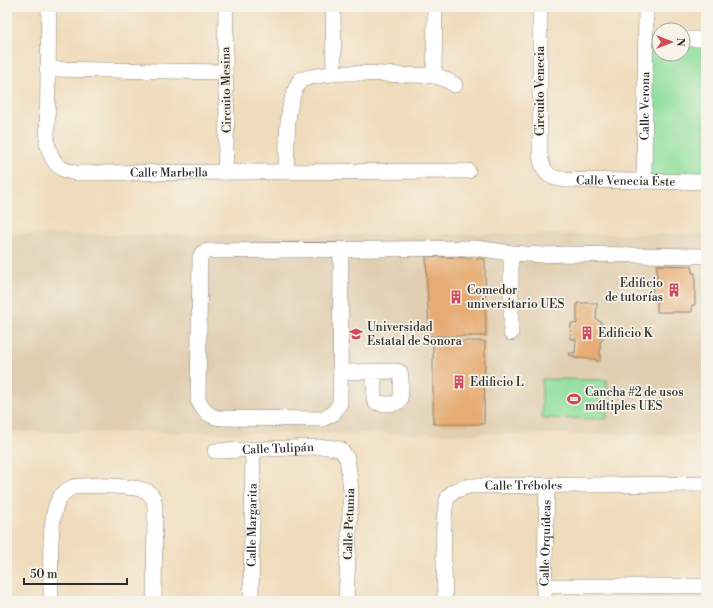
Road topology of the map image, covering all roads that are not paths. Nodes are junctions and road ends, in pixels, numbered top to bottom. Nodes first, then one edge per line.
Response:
1 (49, 7) edge
2 (226, 7) edge
3 (333, 7) edge
4 (435, 7) edge
5 (540, 7) edge
6 (646, 7) edge
7 (651, 34) edge
8 (691, 39) edge
9 (706, 39) edge
10 (651, 57) edge
11 (48, 69) junction
12 (225, 72) junction
13 (334, 74) junction
14 (434, 76) junction
15 (455, 85) dead end
16 (286, 171) junction
17 (468, 171) dead end
18 (224, 172) junction
19 (546, 173) joint
20 (644, 181) junction
21 (706, 182) edge
22 (341, 249) junction
23 (511, 253) junction
24 (706, 256) edge
25 (511, 333) dead end
26 (374, 371) dead end
27 (340, 372) junction
28 (252, 449) junction
29 (340, 450) joint
30 (215, 451) dead end
31 (706, 484) edge
32 (547, 485) junction
33 (544, 586) junction
34 (706, 586) edge
35 (51, 601) edge
36 (154, 601) edge
37 (251, 601) edge
38 (346, 601) edge
39 (445, 601) edge
40 (544, 601) edge

1 - 11 street
2 - 12 street, Circuito Mesina
3 - 13 street
4 - 14 street
5 - 19 street, Circuito Venecia
6 - 7 street, Calle Verona
8 - 9 street
10 - 20 street, Calle Verona
11 - 12 street
11 - 18 street, Calle Marbella
12 - 18 street, Circuito Mesina
13 - 14 street
13 - 16 street
14 - 15 street
16 - 17 street, Calle Marbella
16 - 18 street, Calle Marbella
19 - 20 street, Calle Venecia Éste
20 - 21 street, Calle Venecia Éste
22 - 23 street
22 - 27 street
22 - 27 street
23 - 24 street
23 - 25 street
26 - 27 street
28 - 29 street, Calle Tulipán
28 - 30 street, Calle Tulipán
28 - 37 street, Calle Margarita
29 - 38 street, Calle Petunia
31 - 32 street, Calle Tréboles
32 - 33 street, Calle Orquídeas
32 - 39 street, Calle Tréboles
33 - 34 street
33 - 40 street, Calle Orquídeas
35 - 36 street

